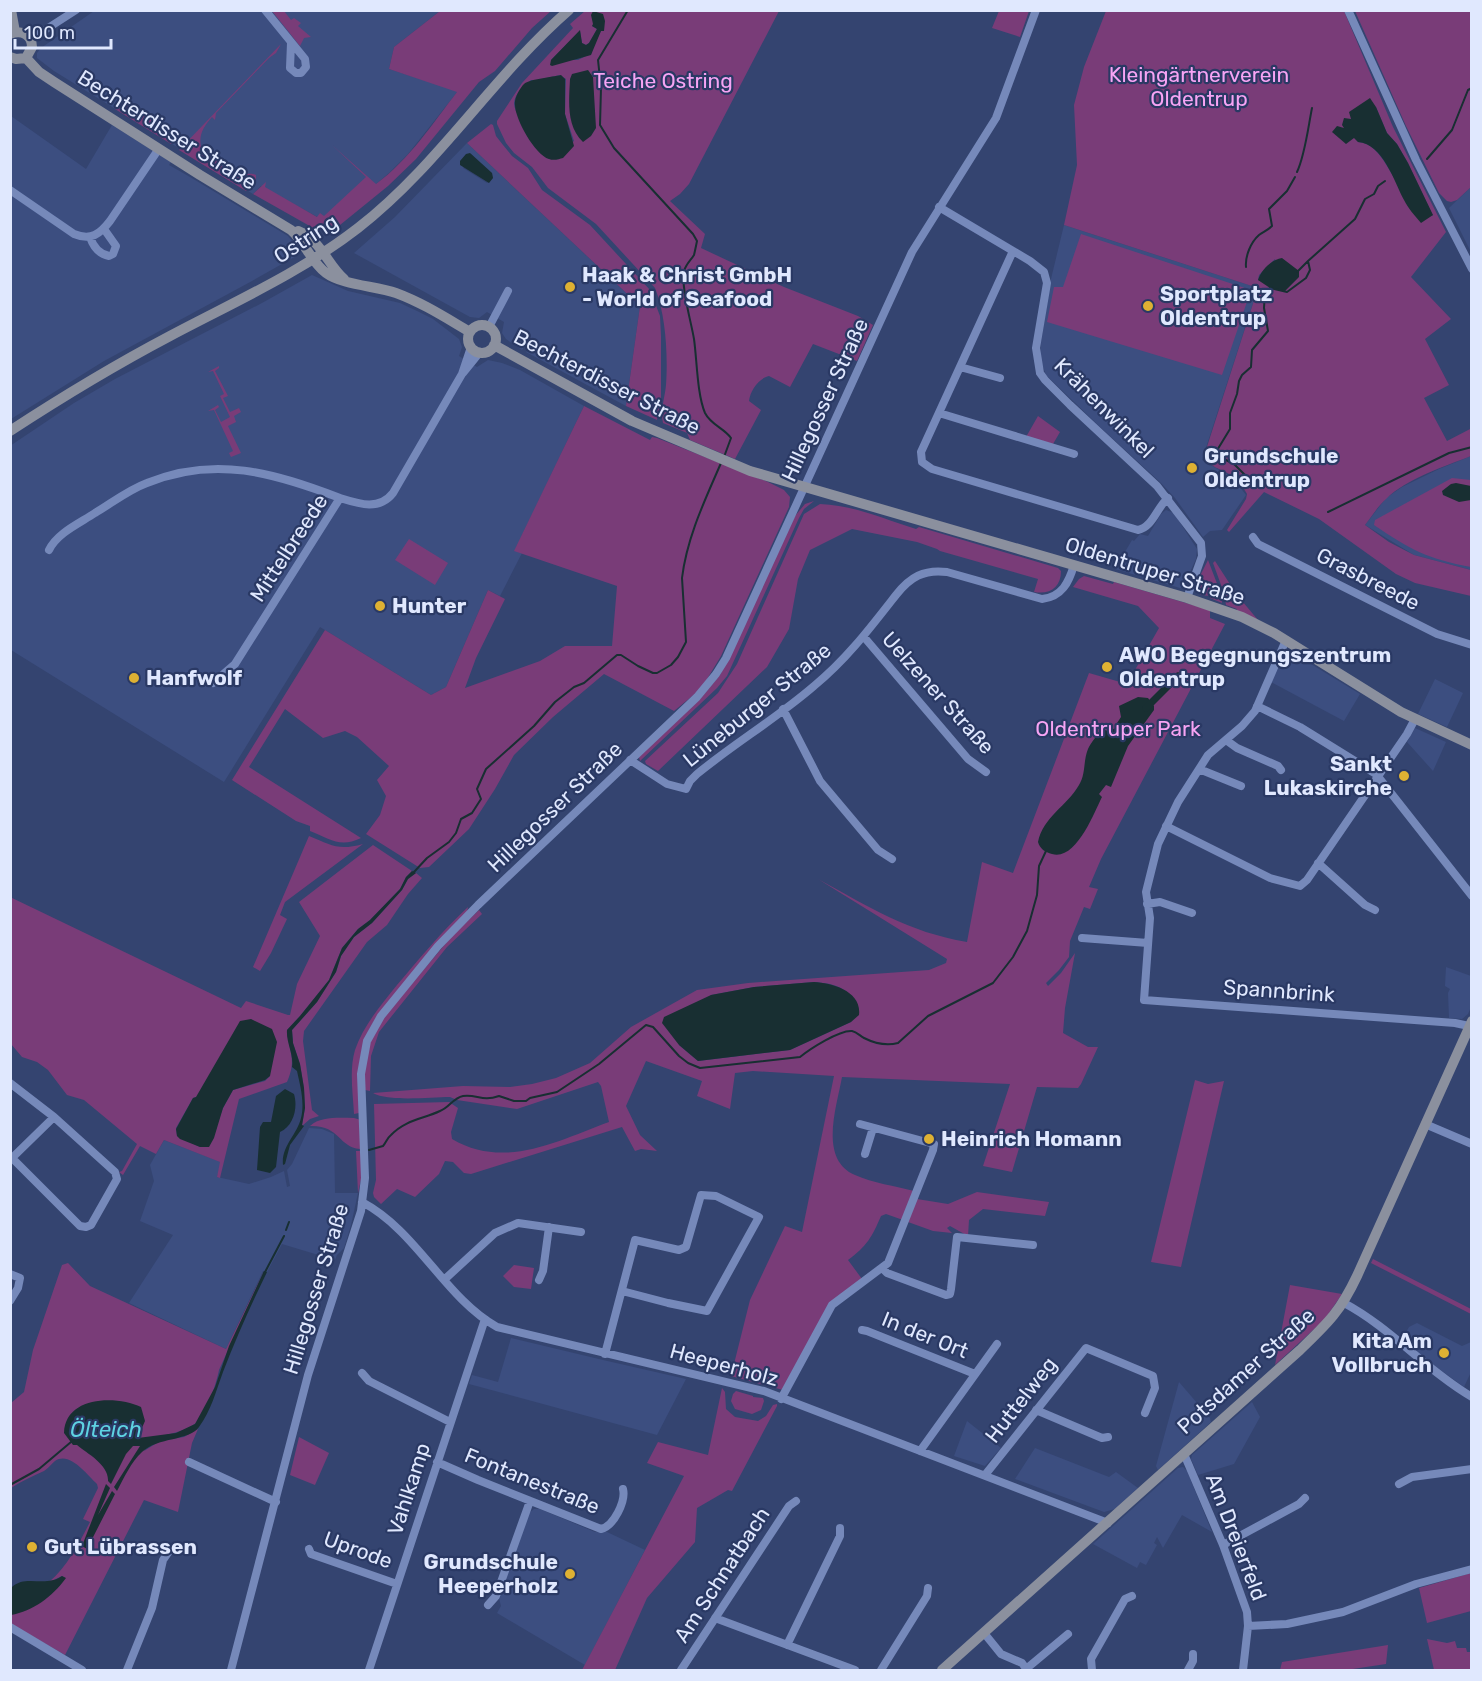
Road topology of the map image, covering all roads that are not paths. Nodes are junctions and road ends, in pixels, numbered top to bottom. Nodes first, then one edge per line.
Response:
1 (11, 10) edge
2 (76, 10) edge
3 (265, 10) edge
4 (569, 10) edge
5 (1036, 10) edge
6 (1348, 10) edge
7 (13, 33) edge
8 (31, 39) junction
9 (291, 43) dead end
10 (10, 57) edge
11 (26, 58) junction
12 (158, 150) junction
13 (10, 190) edge
14 (939, 207) junction
15 (104, 229) junction
16 (90, 237) junction
17 (1013, 251) junction
18 (319, 256) junction
19 (1472, 269) edge
20 (508, 291) dead end
21 (489, 327) junction
22 (470, 332) junction
23 (494, 345) junction
24 (475, 349) junction
25 (960, 367) junction
26 (1000, 378) dead end
27 (939, 413) junction
28 (10, 431) edge
29 (1074, 454) dead end
30 (805, 487) junction
31 (339, 498) junction
32 (1168, 498) junction
33 (1253, 537) dead end
34 (49, 550) dead end
35 (1074, 565) junction
36 (1187, 598) junction
37 (864, 637) junction
38 (1286, 640) junction
39 (1472, 645) edge
40 (213, 683) dead end
41 (1257, 706) junction
42 (783, 710) junction
43 (1415, 719) junction
44 (1226, 740) junction
45 (1472, 746) edge
46 (630, 760) junction
47 (1199, 769) junction
48 (1281, 770) dead end
49 (986, 772) dead end
50 (1377, 777) junction
51 (1241, 786) dead end
52 (1166, 826) junction
53 (892, 860) dead end
54 (1318, 863) junction
55 (1472, 896) edge
56 (1147, 904) junction
57 (1375, 910) dead end
58 (1192, 913) dead end
59 (1082, 938) dead end
60 (1148, 943) junction
61 (1470, 1024) edge
62 (10, 1083) edge
63 (54, 1117) junction
64 (860, 1124) dead end
65 (1425, 1124) junction
66 (873, 1128) junction
67 (1472, 1144) edge
68 (865, 1154) dead end
69 (11, 1159) edge
70 (362, 1202) junction
71 (549, 1227) junction
72 (581, 1232) dead end
73 (1033, 1245) dead end
74 (882, 1268) junction
75 (10, 1274) edge
76 (445, 1279) junction
77 (539, 1280) dead end
78 (622, 1291) junction
79 (10, 1301) edge
80 (1344, 1303) junction
81 (485, 1319) junction
82 (862, 1330) dead end
83 (997, 1344) dead end
84 (605, 1354) junction
85 (362, 1373) dead end
86 (975, 1374) junction
87 (1472, 1397) edge
88 (781, 1399) junction
89 (1036, 1410) junction
90 (1145, 1413) dead end
91 (450, 1422) junction
92 (1108, 1437) dead end
93 (920, 1451) junction
94 (1184, 1454) junction
95 (189, 1462) dead end
96 (437, 1462) junction
97 (1472, 1469) edge
98 (985, 1475) junction
99 (1399, 1484) dead end
100 (623, 1489) dead end
101 (1305, 1498) dead end
102 (530, 1501) junction
103 (796, 1501) dead end
104 (276, 1502) junction
105 (1108, 1523) junction
106 (840, 1528) dead end
107 (1222, 1545) junction
108 (309, 1549) dead end
109 (170, 1550) dead end
110 (1472, 1569) edge
111 (397, 1584) junction
112 (928, 1588) dead end
113 (1132, 1596) dead end
114 (488, 1605) dead end
115 (715, 1618) junction
116 (1248, 1626) junction
117 (10, 1627) edge
118 (984, 1633) junction
119 (1068, 1634) dead end
120 (787, 1645) junction
121 (1193, 1654) dead end
122 (943, 1670) edge
123 (1026, 1670) edge
124 (82, 1671) edge
125 (128, 1671) edge
126 (231, 1671) edge
127 (369, 1671) edge
128 (681, 1671) edge
129 (855, 1671) edge
130 (881, 1671) edge
131 (1092, 1671) edge
132 (1188, 1671) edge
133 (1243, 1671) edge

1 - 7 street
2 - 8 street
3 - 9 street
4 - 18 street, Ostring
5 - 14 street, Hillegosser Straße
6 - 19 street
7 - 8 street
8 - 11 street
10 - 11 street
11 - 12 street, Bechterdisser Straße
12 - 15 street
12 - 18 street, Bechterdisser Straße
13 - 16 street
14 - 17 street, Krähenwinkel
14 - 30 street, Hillegosser Straße
15 - 16 street
15 - 16 street
17 - 25 street
17 - 32 street, Krähenwinkel
18 - 22 street, Bechterdisser Straße
18 - 28 street, Ostring
20 - 21 street, Bechterdisser Straße
21 - 22 street
21 - 23 street
22 - 24 street
23 - 24 street
23 - 30 street, Bechterdisser Straße
24 - 31 street, Mittelbreede
25 - 26 street
25 - 27 street
27 - 29 street
27 - 32 street
30 - 35 street, Oldentruper Straße
30 - 46 street, Hillegosser Straße
31 - 34 street
31 - 40 street, Mittelbreede
32 - 36 street, Krähenwinkel
33 - 39 street, Grasbreede
35 - 36 street, Oldentruper Straße
35 - 37 street, Lüneburger Straße
36 - 38 street, Oldentruper Straße
37 - 42 street, Lüneburger Straße
37 - 49 street, Uelzener Straße
38 - 41 street, Spannbrink
38 - 43 street, Oldentruper Straße
41 - 44 street, Spannbrink
41 - 50 street
42 - 46 street, Lüneburger Straße
42 - 53 street
43 - 45 street, Oldentruper Straße
43 - 50 street
44 - 47 street, Spannbrink
44 - 48 street
46 - 70 street, Hillegosser Straße
47 - 51 street
47 - 52 street, Spannbrink
50 - 54 street
50 - 55 street
52 - 54 street
52 - 56 street, Spannbrink
54 - 57 street
56 - 58 street
56 - 60 street, Spannbrink
59 - 60 street
60 - 61 street, Spannbrink
61 - 65 street, Potsdamer Straße
62 - 63 street
63 - 69 street
63 - 69 street
64 - 66 street
65 - 67 street
65 - 80 street, Potsdamer Straße
66 - 68 street
66 - 74 street
70 - 76 street, Heeperholz
70 - 104 street, Hillegosser Straße
71 - 72 street
71 - 76 street
71 - 77 street
73 - 74 street
74 - 88 street
75 - 79 street
76 - 81 street, Heeperholz
78 - 78 street
78 - 84 street
80 - 87 street
80 - 94 street, Potsdamer Straße
81 - 84 street, Heeperholz
81 - 91 street, Vahlkamp
82 - 86 street, In der Ort
83 - 86 street
84 - 88 street, Heeperholz
85 - 91 street
86 - 93 street
88 - 93 street, Heeperholz
89 - 90 street, Huttelweg
89 - 92 street
89 - 98 street, Huttelweg
91 - 96 street, Vahlkamp
93 - 98 street, Heeperholz
94 - 105 street, Potsdamer Straße
94 - 107 street, Am Dreierfeld
95 - 104 street
96 - 102 street, Fontanestraße
96 - 111 street, Vahlkamp
97 - 99 street
98 - 105 street, Heeperholz
100 - 102 street, Fontanestraße
101 - 107 street
102 - 114 street
103 - 115 street, Am Schnatbach
104 - 126 street, Hillegosser Straße
105 - 118 street, Potsdamer Straße
106 - 120 street
107 - 116 street, Am Dreierfeld
108 - 111 street, Uprode
109 - 125 street
110 - 116 street
111 - 127 street, Vahlkamp
112 - 130 street
113 - 131 street
115 - 120 street
115 - 128 street, Am Schnatbach
116 - 133 street, Am Dreierfeld
117 - 124 street
118 - 122 street, Potsdamer Straße
118 - 123 street
119 - 123 street
120 - 129 street
121 - 132 street

